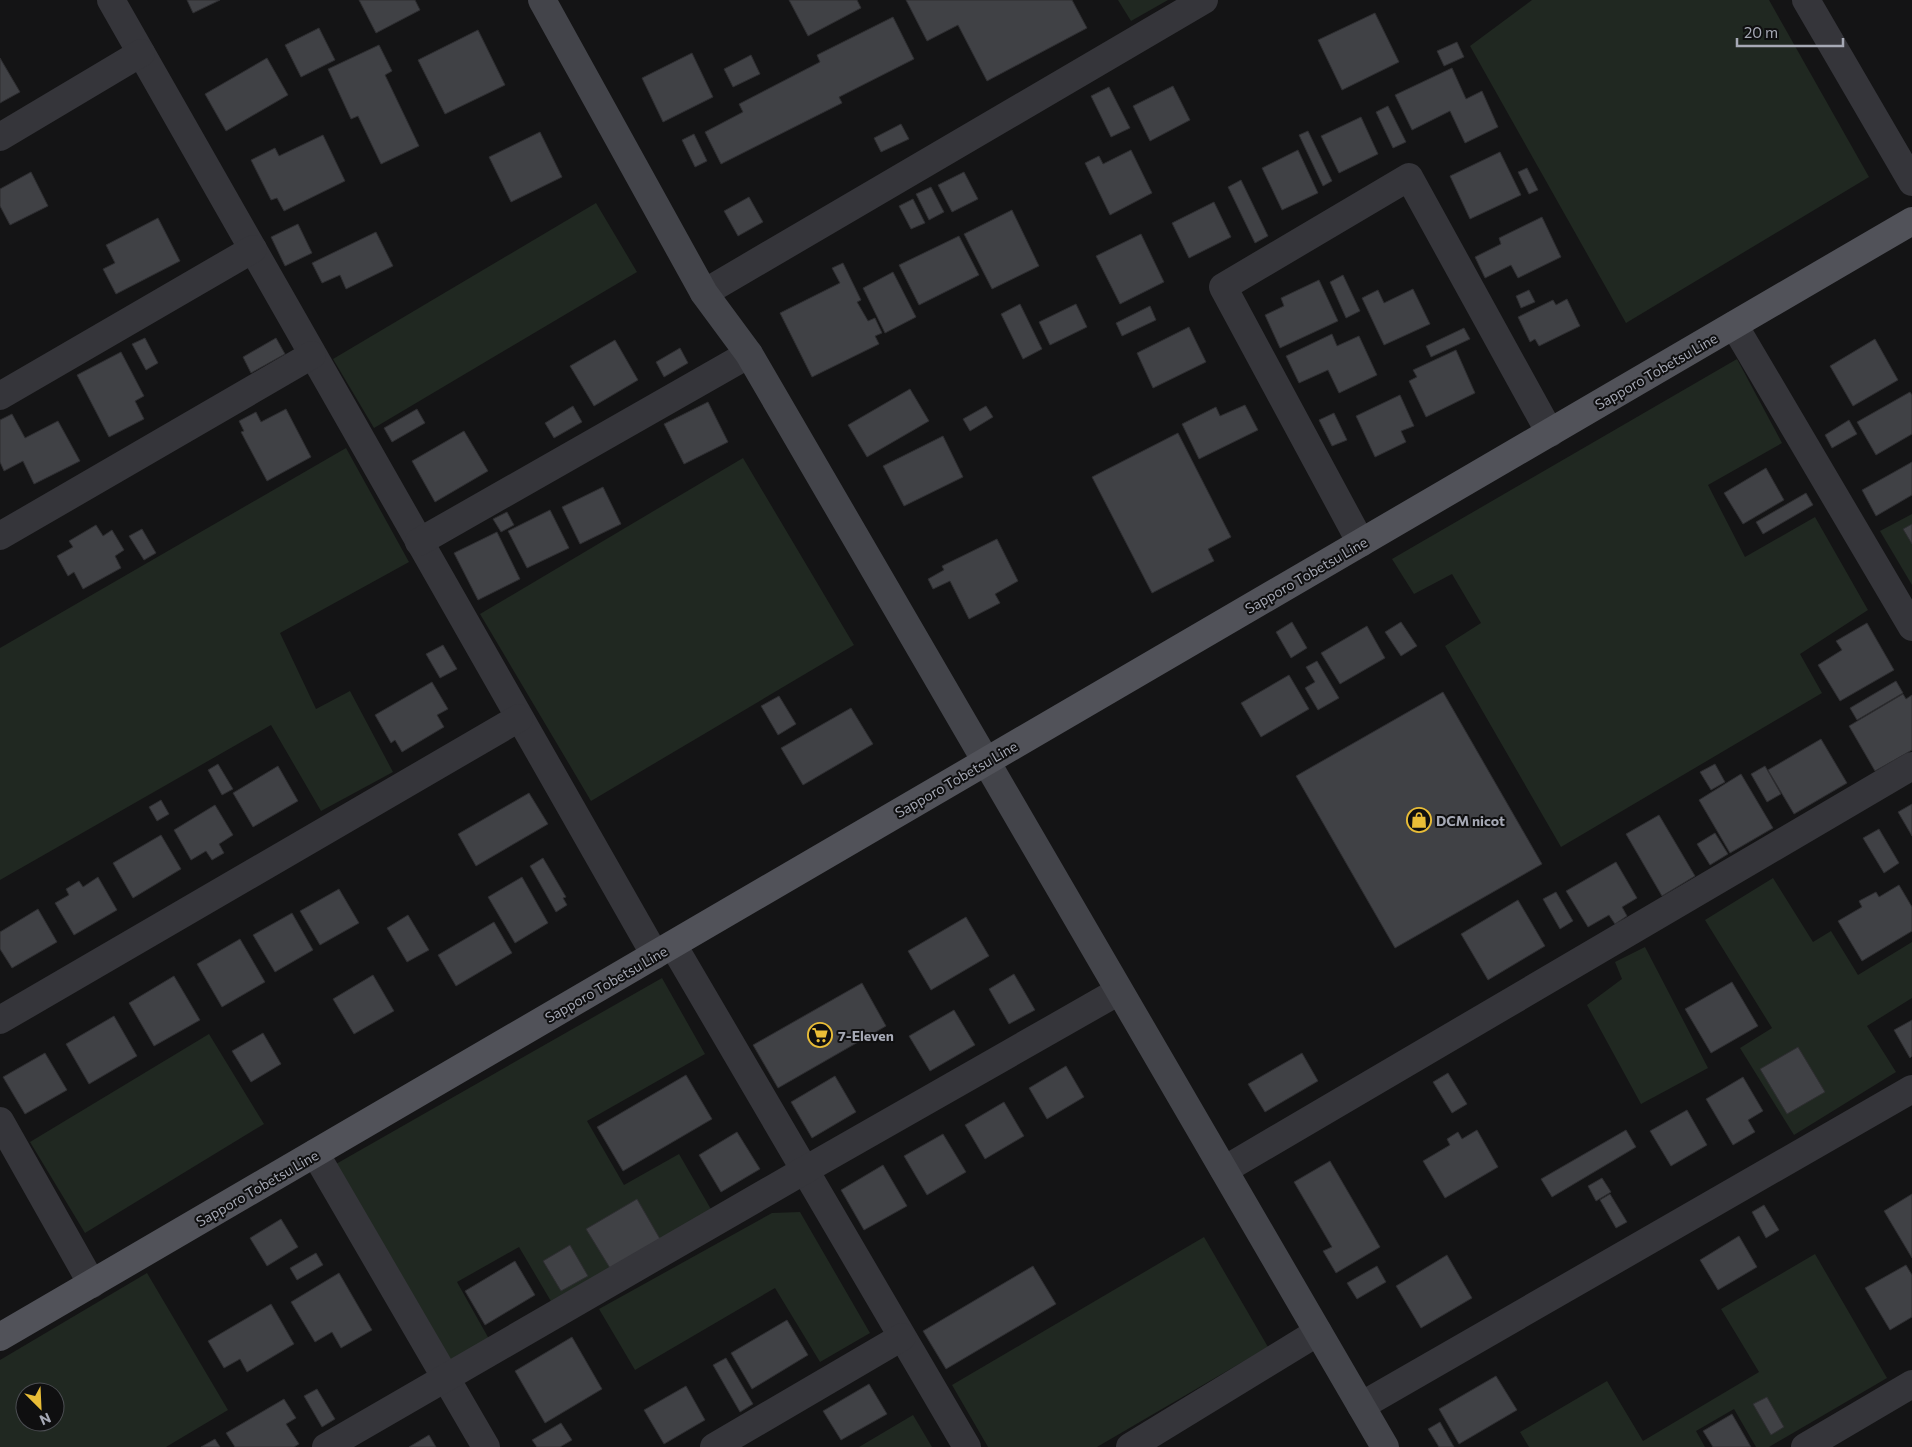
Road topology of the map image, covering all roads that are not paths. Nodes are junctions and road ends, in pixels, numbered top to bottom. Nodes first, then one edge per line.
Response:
1 (112, 0) edge
2 (542, 0) edge
3 (1204, 0) edge
4 (1806, 0) edge
5 (142, 53) junction
6 (0, 137) edge
7 (1912, 182) edge
8 (1912, 221) edge
9 (253, 249) junction
10 (704, 293) junction
11 (1734, 325) junction
12 (749, 354) junction
13 (312, 355) junction
14 (0, 396) edge
15 (1550, 433) junction
16 (0, 536) edge
17 (419, 542) junction
18 (1361, 543) junction
19 (1912, 628) edge
20 (519, 718) junction
21 (986, 762) junction
22 (1912, 766) edge
23 (664, 950) junction
24 (1119, 991) junction
25 (0, 1020) edge
26 (1912, 1090) edge
27 (0, 1120) edge
28 (316, 1153) junction
29 (805, 1170) junction
30 (1224, 1170) junction
31 (92, 1284) junction
32 (1318, 1332) junction
33 (0, 1337) edge
34 (902, 1337) junction
35 (447, 1378) junction
36 (1912, 1384) edge
37 (1361, 1406) junction
38 (326, 1447) edge
39 (486, 1447) edge
40 (714, 1447) edge
41 (967, 1447) edge
42 (1130, 1447) edge
43 (1384, 1447) edge
44 (1805, 1447) edge

1 - 5 street
2 - 10 street
3 - 10 street
4 - 7 street
5 - 6 street
5 - 9 street
8 - 11 main road, Sapporo Tobetsu Line
9 - 13 street
9 - 14 street
10 - 12 street
11 - 15 main road, Sapporo Tobetsu Line
11 - 19 street
12 - 17 street
12 - 21 street
13 - 16 street
13 - 17 street
15 - 18 main road, Sapporo Tobetsu Line
15 - 18 street
17 - 20 street
18 - 21 main road, Sapporo Tobetsu Line
20 - 23 street
20 - 25 street
21 - 23 main road, Sapporo Tobetsu Line
21 - 24 street
22 - 30 street
23 - 28 main road, Sapporo Tobetsu Line
23 - 29 street
24 - 29 street
24 - 30 street
26 - 37 street
27 - 31 street
28 - 31 main road, Sapporo Tobetsu Line
28 - 35 street
29 - 34 street
29 - 35 street
30 - 32 street
31 - 33 main road, Sapporo Tobetsu Line
32 - 37 street
32 - 42 street
34 - 40 street
34 - 41 street
35 - 38 street
35 - 39 street
36 - 44 street
37 - 43 street

